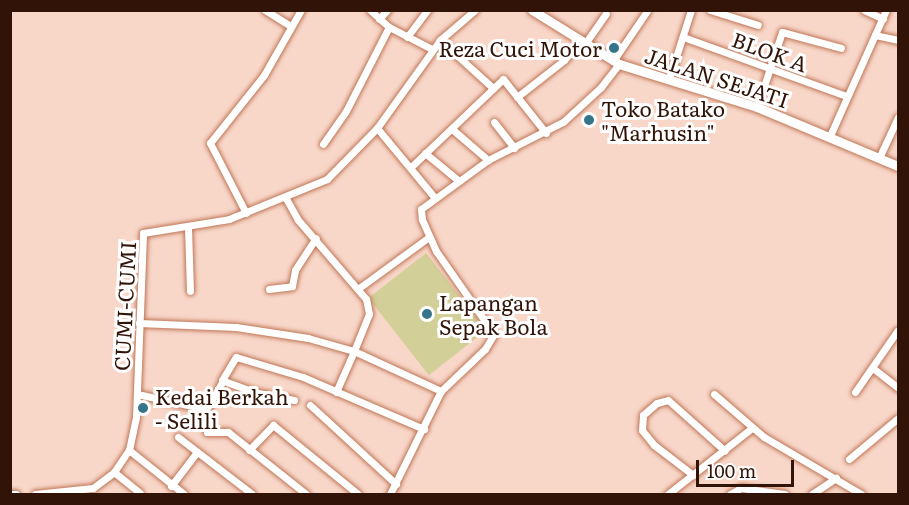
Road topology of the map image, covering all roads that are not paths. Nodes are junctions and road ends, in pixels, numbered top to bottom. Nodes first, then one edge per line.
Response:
1 (265, 10) edge
2 (301, 10) edge
3 (370, 10) edge
4 (387, 10) edge
5 (427, 10) edge
6 (475, 10) edge
7 (532, 10) edge
8 (691, 10) edge
9 (710, 10) edge
10 (864, 10) edge
11 (886, 10) edge
12 (647, 11) edge
13 (606, 14) dead end
14 (732, 14) edge
15 (379, 19) junction
16 (883, 19) junction
17 (758, 25) dead end
18 (291, 26) junction
19 (389, 27) junction
20 (875, 35) junction
21 (406, 37) junction
22 (683, 37) junction
23 (440, 40) junction
24 (898, 40) edge
25 (582, 44) junction
26 (841, 48) dead end
27 (432, 49) junction
28 (616, 62) junction
29 (770, 69) junction
30 (669, 79) junction
31 (493, 88) junction
32 (846, 96) junction
33 (517, 97) junction
34 (758, 107) junction
35 (898, 117) edge
36 (494, 122) dead end
37 (376, 128) junction
38 (452, 129) junction
39 (546, 133) junction
40 (829, 138) junction
41 (323, 144) dead end
42 (514, 148) junction
43 (425, 153) junction
44 (879, 158) junction
45 (488, 160) junction
46 (412, 166) junction
47 (898, 166) edge
48 (459, 181) junction
49 (434, 197) junction
50 (286, 198) junction
51 (246, 213) junction
52 (188, 227) junction
53 (429, 237) junction
54 (316, 238) junction
55 (359, 288) junction
56 (269, 289) dead end
57 (190, 291) dead end
58 (139, 322) junction
59 (898, 330) edge
60 (354, 351) junction
61 (874, 369) junction
62 (222, 382) junction
63 (898, 388) edge
64 (336, 392) junction
65 (441, 392) junction
66 (855, 392) dead end
67 (137, 394) junction
68 (714, 394) dead end
69 (294, 400) dead end
70 (310, 405) dead end
71 (206, 410) junction
72 (898, 418) edge
73 (752, 428) junction
74 (424, 429) junction
75 (178, 437) dead end
76 (129, 450) junction
77 (249, 450) junction
78 (725, 451) junction
79 (197, 452) junction
80 (849, 459) dead end
81 (114, 472) junction
82 (693, 475) junction
83 (836, 478) junction
84 (396, 484) junction
85 (171, 486) junction
86 (81, 493) edge
87 (140, 493) dead end
88 (10, 494) edge
89 (16, 495) edge
90 (35, 495) edge
91 (184, 495) edge
92 (252, 495) edge
93 (306, 495) edge
94 (358, 495) edge
95 (390, 495) edge
96 (668, 495) edge
97 (730, 495) edge
98 (785, 495) edge
99 (812, 495) edge
100 (861, 495) edge

1 - 18 street
2 - 18 street
3 - 15 street
4 - 15 street
5 - 21 street
6 - 23 street
7 - 25 main road, JALAN SEJATI
8 - 22 street
9 - 14 street
10 - 16 street
11 - 16 street
12 - 28 street
13 - 25 street
14 - 17 street
15 - 19 street
16 - 20 street
18 - 51 street
19 - 21 street
19 - 41 street
20 - 24 street
20 - 32 street
21 - 27 street
22 - 29 street, BLOK A
22 - 30 street
23 - 27 street
23 - 31 street
25 - 28 main road, JALAN SEJATI
25 - 33 street
26 - 29 street
27 - 37 street
28 - 30 main road, JALAN SEJATI
28 - 39 street
29 - 32 street, BLOK A
29 - 34 street
30 - 34 main road, JALAN SEJATI
31 - 33 street
31 - 38 street
32 - 40 street
33 - 39 street
34 - 40 main road, JALAN SEJATI
35 - 44 street
36 - 42 street
37 - 46 street
37 - 50 street, CUMI-CUMI
38 - 43 street
38 - 45 street
39 - 42 street
40 - 44 main road, JALAN SEJATI
42 - 45 street
43 - 46 street
43 - 48 street
44 - 47 main road, JALAN SEJATI
45 - 48 street
46 - 49 street
48 - 49 street
49 - 53 street
50 - 51 street, CUMI-CUMI
50 - 54 street
51 - 52 street, CUMI-CUMI
52 - 57 street
52 - 58 street, CUMI-CUMI
53 - 55 street
53 - 65 street
54 - 55 street
54 - 56 street
55 - 60 street
58 - 60 street
58 - 67 street, CUMI-CUMI
59 - 61 street
60 - 64 street
60 - 65 street
61 - 63 street
61 - 66 street
62 - 64 street
62 - 69 street
62 - 71 street
64 - 74 street
65 - 74 street
67 - 71 street
67 - 76 street, CUMI-CUMI
68 - 73 street
70 - 84 street
71 - 77 street
72 - 80 street
73 - 78 street
73 - 83 street
74 - 84 street
75 - 79 street
76 - 81 street, CUMI-CUMI
76 - 85 street
77 - 93 street
77 - 94 street
78 - 82 street
78 - 82 street
79 - 85 street
79 - 92 street
81 - 86 street, CUMI-CUMI
81 - 87 street
82 - 96 street
83 - 99 street
83 - 100 street
84 - 95 street
85 - 91 street
86 - 90 street, CUMI-CUMI
88 - 89 street
97 - 98 street

